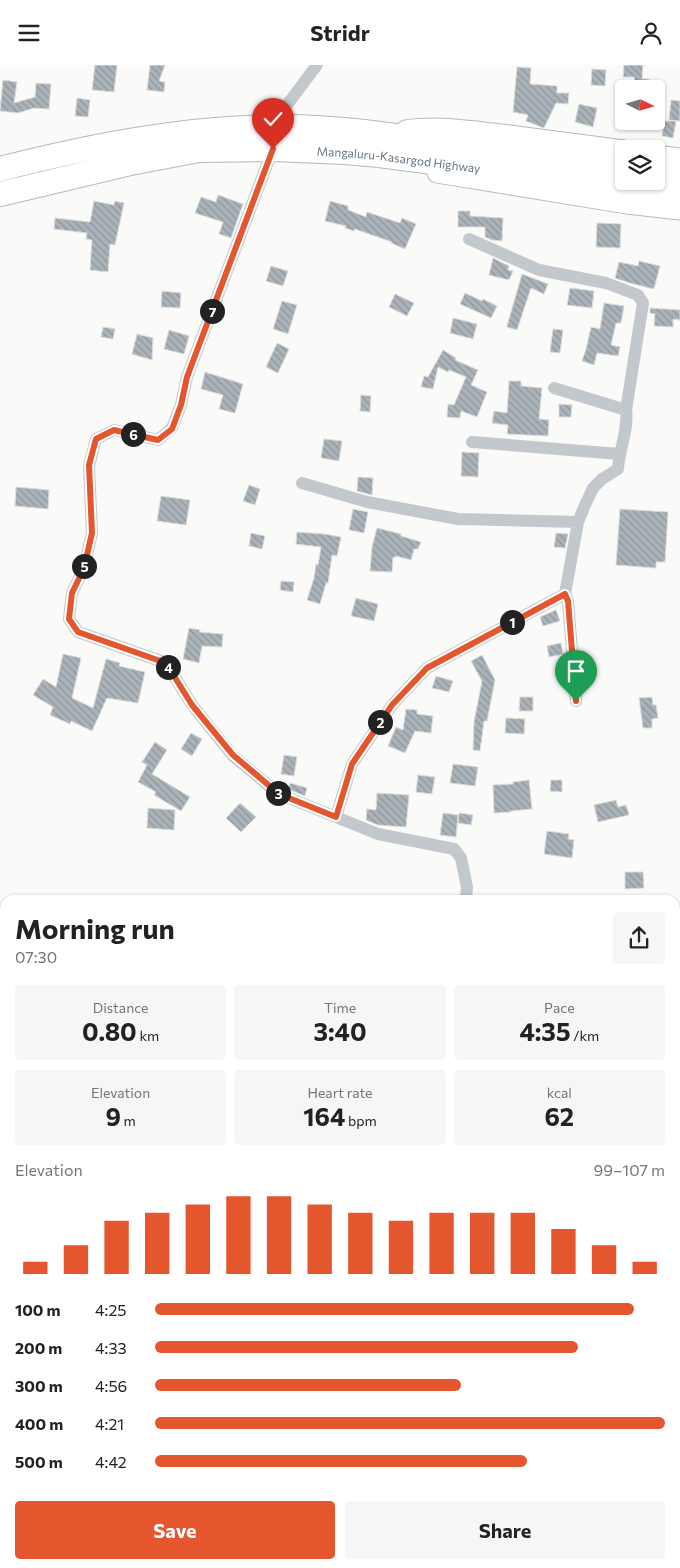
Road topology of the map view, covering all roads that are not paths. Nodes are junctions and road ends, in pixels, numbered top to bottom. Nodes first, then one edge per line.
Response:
1 (317, 65) edge
2 (275, 138) junction
3 (380, 144) junction
4 (615, 149) edge
5 (665, 156) edge
6 (680, 158) edge
7 (615, 166) edge
8 (0, 169) edge
9 (665, 172) edge
10 (680, 174) edge
11 (0, 194) edge
12 (680, 194) edge
13 (680, 210) edge
14 (469, 239) dead end
15 (554, 388) dead end
16 (626, 410) junction
17 (472, 442) dead end
18 (619, 454) junction
19 (302, 483) dead end
20 (578, 522) junction
21 (565, 594) junction
22 (576, 701) dead end
23 (336, 817) junction
24 (466, 895) edge

1 - 2 street
2 - 3 highway, Mangaluru-Kasargod Highway
2 - 8 highway, Mangaluru-Kasargod Highway
2 - 11 highway, Mangaluru-Kasargod Highway
2 - 23 street
3 - 4 street
3 - 7 highway, Mangaluru-Kasargod Highway
3 - 12 highway, Mangaluru-Kasargod Highway
3 - 13 street
5 - 6 street
9 - 10 highway
14 - 16 street
15 - 16 street
16 - 18 street
17 - 18 street
18 - 20 street
19 - 20 street
20 - 21 street
21 - 22 street
21 - 23 street
23 - 24 street

